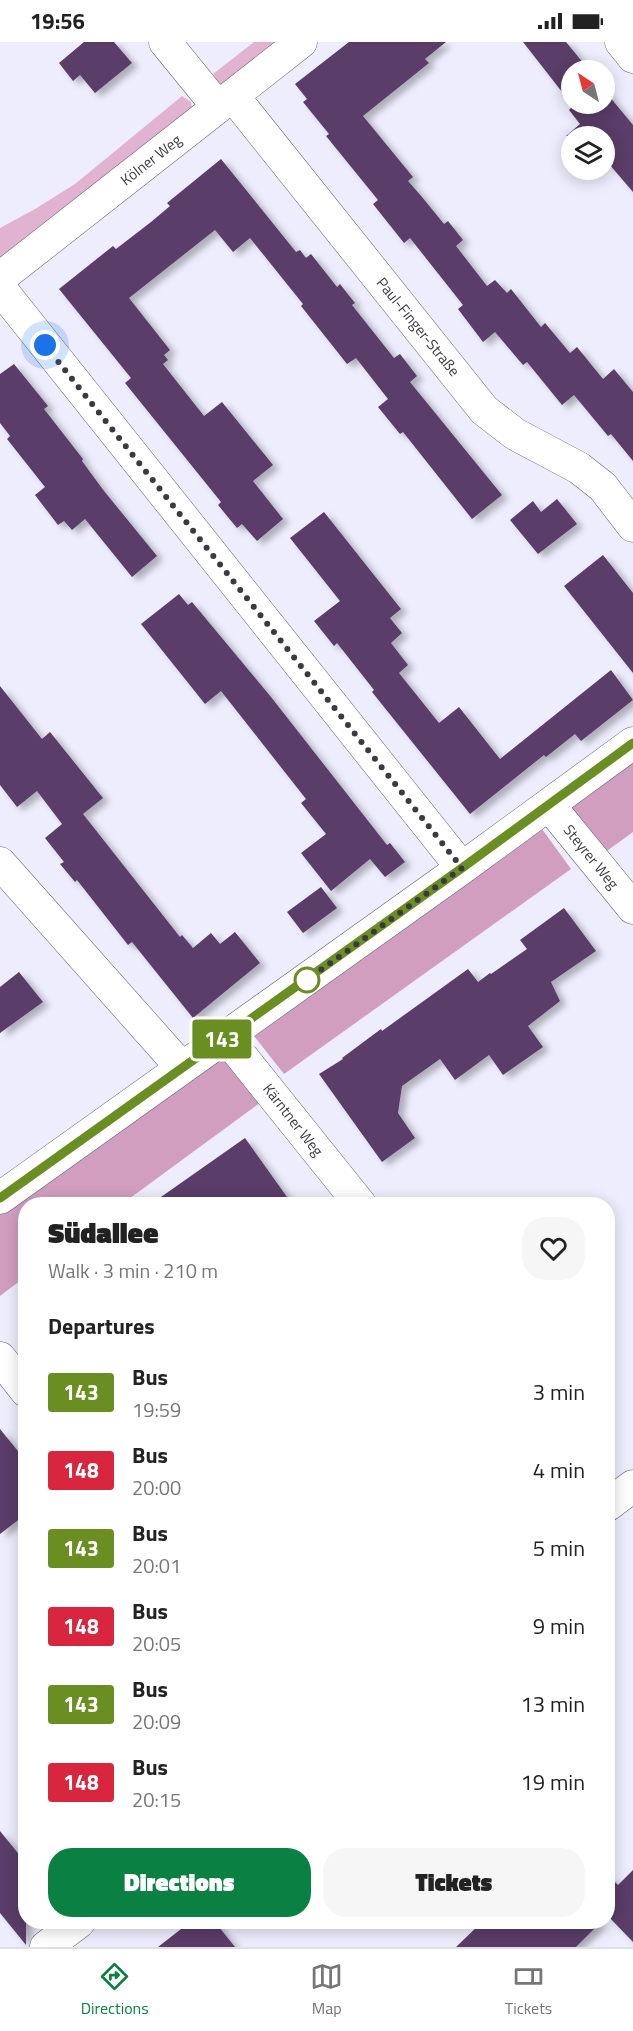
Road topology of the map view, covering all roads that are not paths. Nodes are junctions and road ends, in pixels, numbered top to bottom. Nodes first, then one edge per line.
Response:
1 (165, 42) edge
2 (301, 42) edge
3 (621, 42) edge
4 (633, 57) edge
5 (225, 101) junction
6 (0, 278) edge
7 (0, 288) edge
8 (633, 526) edge
9 (633, 743) edge
10 (549, 806) junction
11 (0, 863) edge
12 (462, 868) junction
13 (633, 908) edge
14 (226, 1036) junction
15 (182, 1068) junction
16 (354, 1197) edge
17 (0, 1198) edge
18 (0, 1358) edge
19 (18, 1381) edge
20 (633, 1486) edge
21 (615, 1500) edge
22 (70, 1929) edge
23 (46, 1947) edge

1 - 5 street, Paul-Finger-Straße
2 - 5 street, Kölner Weg
3 - 4 street
5 - 6 street, Kölner Weg
5 - 8 street, Paul-Finger-Straße
7 - 12 street
9 - 10 street
10 - 12 street
10 - 13 street, Steyrer Weg
11 - 15 street
12 - 14 street
14 - 15 street
14 - 16 street, Kärntner Weg
15 - 17 street
18 - 19 street
20 - 21 street
22 - 23 street

